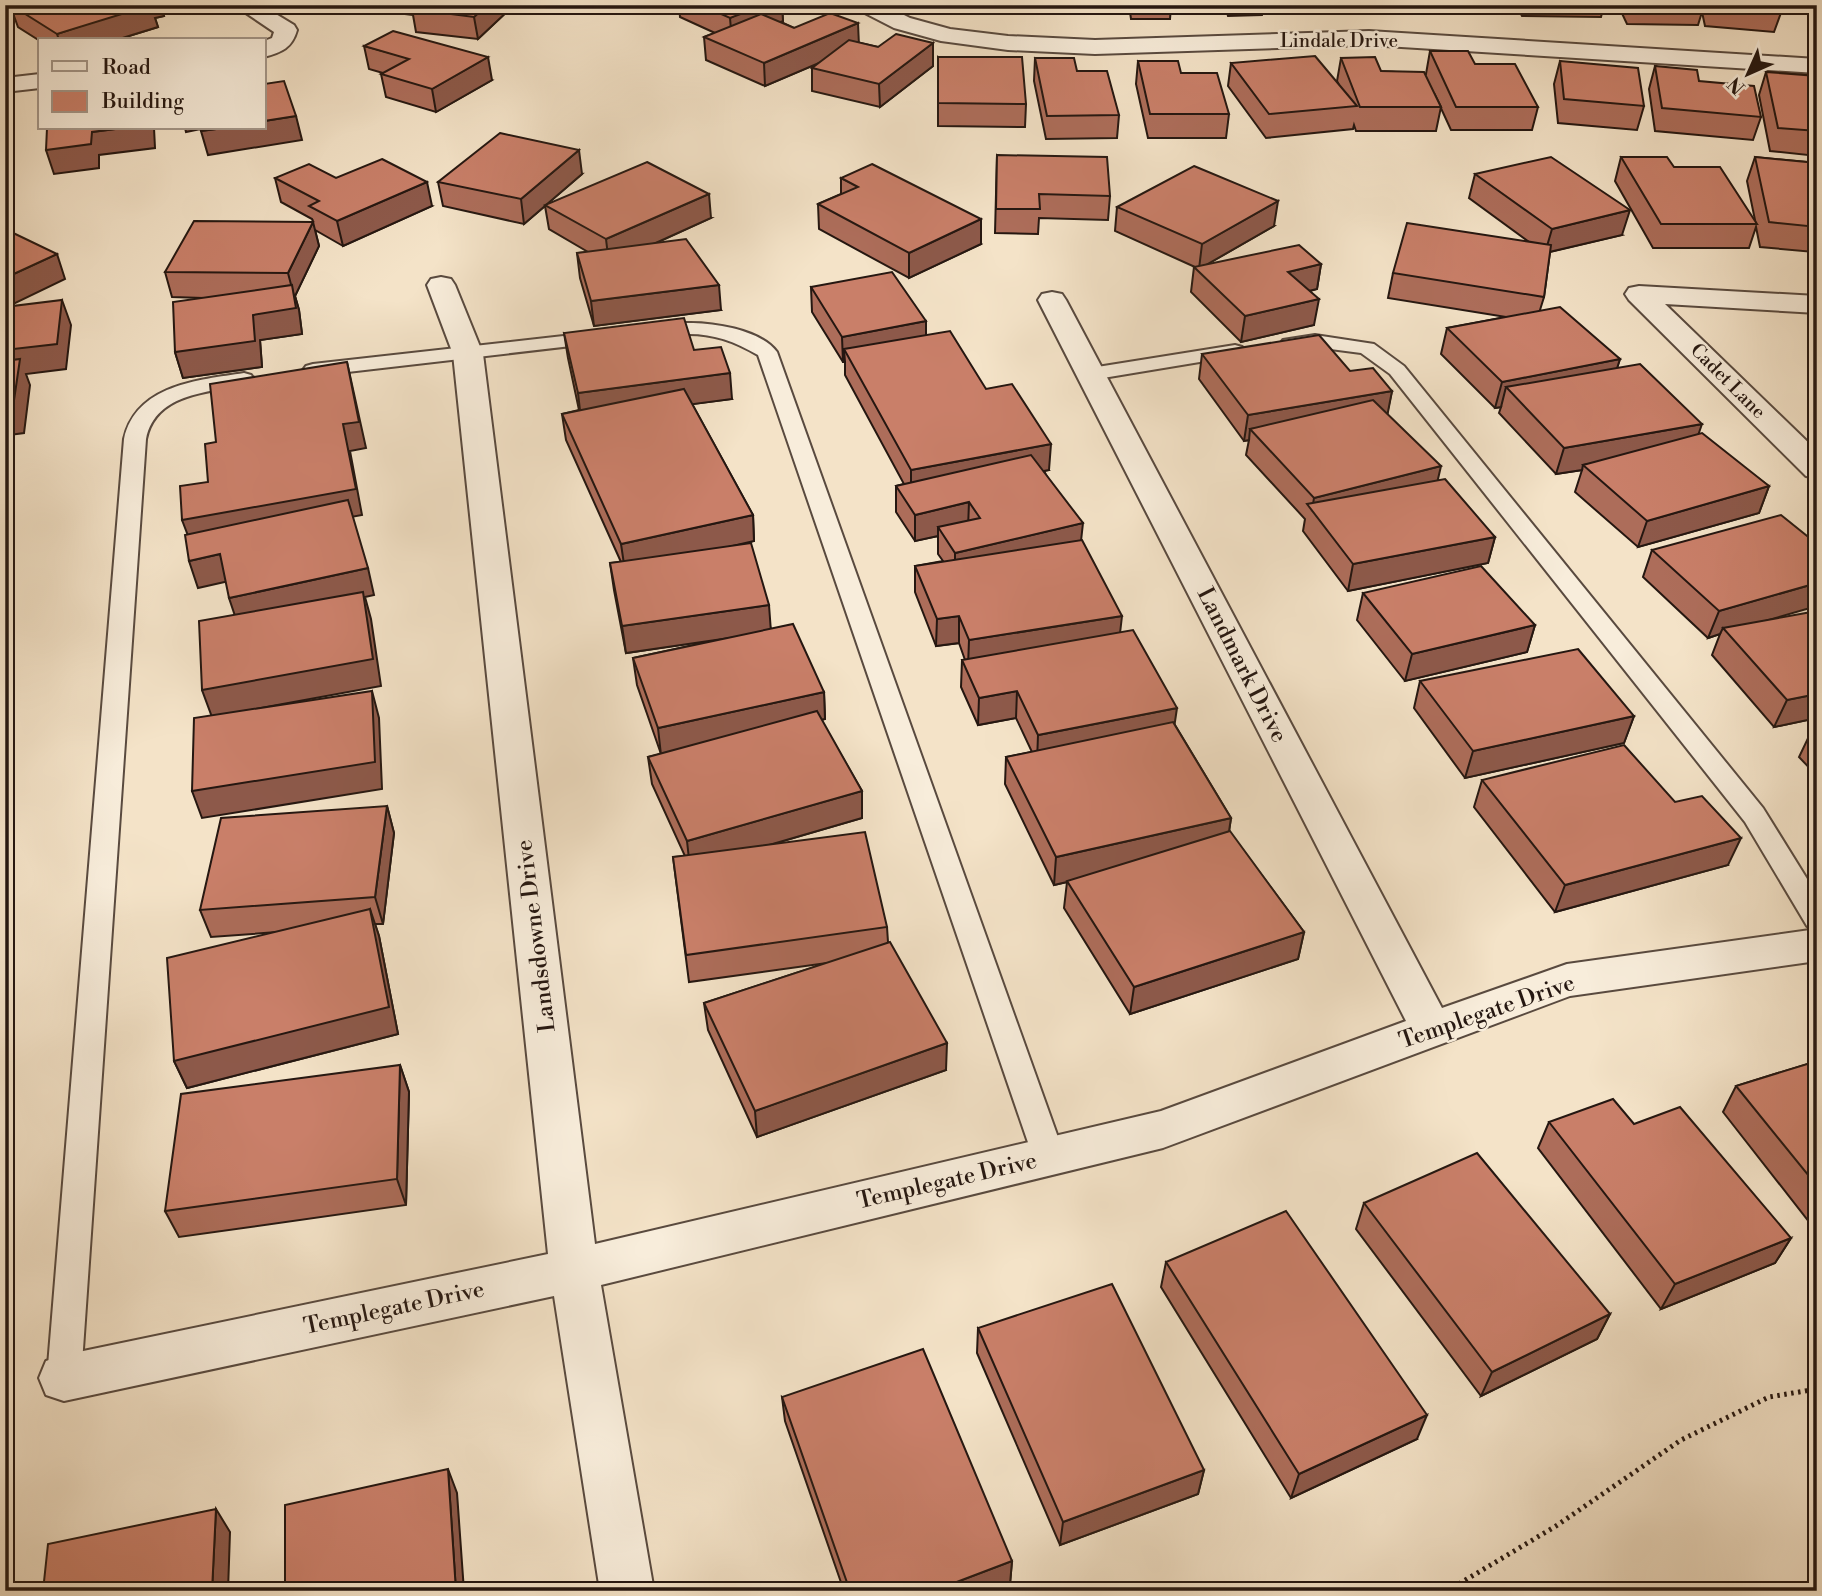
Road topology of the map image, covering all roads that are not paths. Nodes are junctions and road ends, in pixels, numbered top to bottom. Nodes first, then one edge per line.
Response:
1 (245, 5) edge
2 (867, 5) edge
3 (1361, 16) dead end
4 (1368, 38) junction
5 (266, 49) edge
6 (1817, 66) edge
7 (38, 81) edge
8 (5, 85) edge
9 (441, 285) dead end
10 (1052, 300) dead end
11 (1817, 305) edge
12 (468, 354) junction
13 (293, 372) edge
14 (1091, 374) junction
15 (266, 375) edge
16 (1817, 468) edge
17 (1817, 919) edge
18 (1817, 945) edge
19 (1432, 1030) junction
20 (1049, 1157) junction
21 (575, 1270) junction
22 (64, 1378) joint
23 (627, 1591) edge

1 - 5 street
2 - 4 street, Lindale Drive
3 - 4 street
4 - 6 street, Lindale Drive
7 - 8 street
9 - 12 street, Landsdowne Drive
10 - 14 street, Landmark Drive
11 - 16 street, Cadet Lane
12 - 13 lane
12 - 20 lane
12 - 21 street, Landsdowne Drive
14 - 17 lane
14 - 19 street, Landmark Drive
15 - 22 lane
18 - 19 street, Templegate Drive
19 - 20 street, Templegate Drive
20 - 21 street, Templegate Drive
21 - 22 street, Templegate Drive
21 - 23 street, Landsdowne Drive

